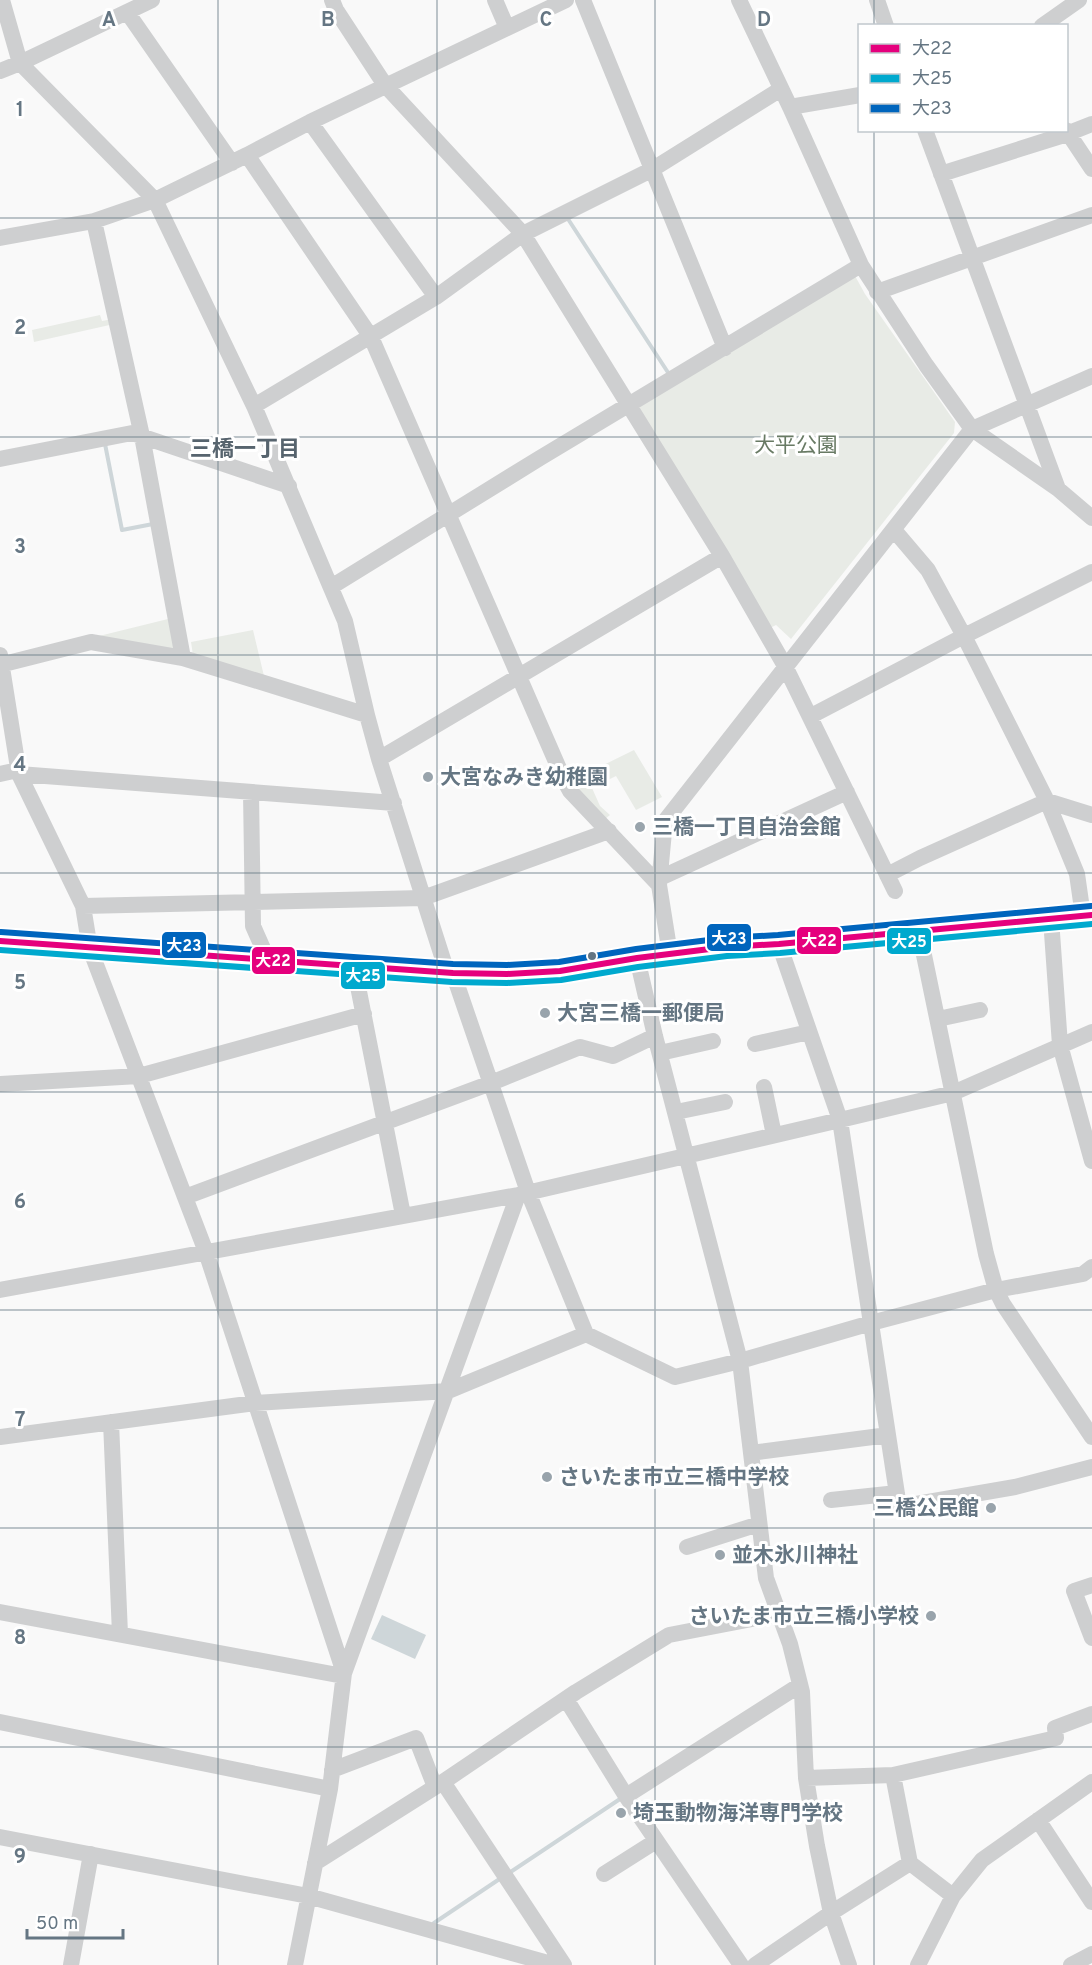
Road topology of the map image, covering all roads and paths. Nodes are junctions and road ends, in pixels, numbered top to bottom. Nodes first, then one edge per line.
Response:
1 (2, 0) edge
2 (152, 0) edge
3 (332, 0) edge
4 (495, 0) edge
5 (566, 0) edge
6 (584, 0) edge
7 (739, 0) edge
8 (877, 0) edge
9 (1078, 0) edge
10 (127, 12) junction
11 (885, 24) edge
12 (1045, 24) edge
13 (507, 28) junction
14 (20, 63) junction
15 (0, 71) edge
16 (386, 85) junction
17 (781, 90) junction
18 (858, 95) edge
19 (790, 107) junction
20 (310, 122) junction
21 (1092, 124) edge
22 (926, 132) edge
23 (1068, 132) edge
24 (240, 159) junction
25 (653, 169) junction
26 (1092, 169) edge
27 (941, 174) junction
28 (155, 200) junction
29 (1092, 215) edge
30 (94, 221) junction
31 (523, 234) junction
32 (0, 238) edge
33 (972, 258) junction
34 (861, 266) junction
35 (877, 292) junction
36 (436, 297) junction
37 (371, 337) junction
38 (725, 348) junction
39 (1092, 376) edge
40 (629, 405) junction
41 (1028, 405) junction
42 (254, 406) junction
43 (972, 429) junction
44 (142, 436) junction
45 (0, 459) edge
46 (288, 486) junction
47 (1058, 489) junction
48 (448, 514) junction
49 (1092, 518) edge
50 (894, 530) junction
51 (722, 556) junction
52 (1092, 572) edge
53 (331, 586) junction
54 (964, 636) junction
55 (183, 658) junction
56 (1, 662) edge
57 (786, 666) junction
58 (518, 676) junction
59 (367, 715) junction
60 (812, 716) junction
61 (379, 759) junction
62 (19, 772) junction
63 (0, 774) edge
64 (251, 792) junction
65 (847, 792) junction
66 (1047, 801) junction
67 (394, 803) junction
68 (1092, 815) edge
69 (609, 831) junction
70 (887, 875) junction
71 (660, 882) junction
72 (895, 891) dead end
73 (423, 898) junction
74 (252, 903) junction
75 (83, 906) junction
76 (1087, 916) edge
77 (1051, 918) junction
78 (919, 931) junction
79 (0, 941) edge
80 (779, 944) junction
81 (90, 949) junction
82 (670, 954) junction
83 (637, 958) junction
84 (268, 960) junction
85 (354, 966) junction
86 (450, 972) junction
87 (980, 1010) dead end
88 (364, 1014) junction
89 (938, 1019) junction
90 (809, 1032) junction
91 (1092, 1032) edge
92 (655, 1036) junction
93 (713, 1041) dead end
94 (755, 1044) dead end
95 (1060, 1046) junction
96 (660, 1053) junction
97 (139, 1076) junction
98 (491, 1083) junction
99 (0, 1084) edge
100 (764, 1087) dead end
101 (953, 1094) junction
102 (725, 1102) dead end
103 (676, 1112) junction
104 (840, 1120) junction
105 (385, 1123) junction
106 (774, 1135) junction
107 (687, 1155) junction
108 (1092, 1161) edge
109 (523, 1194) junction
110 (185, 1197) junction
111 (403, 1215) junction
112 (206, 1252) junction
113 (1092, 1267) edge
114 (0, 1290) edge
115 (996, 1290) junction
116 (871, 1323) junction
117 (586, 1334) junction
118 (740, 1361) junction
119 (448, 1391) junction
120 (255, 1403) junction
121 (111, 1422) junction
122 (888, 1435) junction
123 (0, 1437) edge
124 (1092, 1437) edge
125 (751, 1453) junction
126 (1092, 1467) edge
127 (897, 1493) junction
128 (831, 1500) dead end
129 (759, 1524) junction
130 (687, 1547) dead end
131 (1092, 1585) edge
132 (0, 1611) edge
133 (778, 1614) junction
134 (120, 1634) junction
135 (1092, 1638) edge
136 (343, 1676) junction
137 (800, 1685) junction
138 (566, 1699) junction
139 (1092, 1714) edge
140 (0, 1722) edge
141 (332, 1770) junction
142 (893, 1775) junction
143 (806, 1778) junction
144 (1092, 1782) edge
145 (439, 1785) junction
146 (330, 1789) junction
147 (626, 1796) junction
148 (1038, 1820) junction
149 (0, 1837) edge
150 (656, 1841) junction
151 (91, 1854) junction
152 (315, 1863) junction
153 (910, 1863) junction
154 (604, 1874) dead end
155 (309, 1896) junction
156 (953, 1896) junction
157 (1092, 1902) edge
158 (831, 1913) junction
159 (1092, 1954) edge
160 (920, 1964) edge
161 (72, 1965) edge
162 (295, 1965) edge
163 (555, 1965) edge
164 (564, 1965) edge
165 (741, 1965) edge
166 (755, 1965) edge
167 (849, 1965) edge
168 (1071, 1965) edge

1 - 14 street
2 - 10 street
3 - 16 street
4 - 13 street
5 - 13 street
6 - 25 street
7 - 17 street
8 - 11 street
9 - 12 street
10 - 14 street
10 - 24 street
13 - 16 street
14 - 15 street
14 - 28 street
16 - 20 street
16 - 31 street
17 - 19 street
17 - 25 street
18 - 19 street
19 - 34 street
20 - 24 street
20 - 36 street
21 - 23 street
22 - 27 street
23 - 26 street
23 - 27 street
24 - 28 street
24 - 37 street
25 - 31 street
25 - 38 street
27 - 33 street
28 - 30 street
28 - 42 street
29 - 33 street
30 - 32 street
30 - 44 street
31 - 36 street
31 - 40 street
33 - 35 street
33 - 41 street
34 - 35 street
34 - 38 street
35 - 43 street
36 - 37 street
37 - 42 street
37 - 48 street
38 - 40 street
39 - 41 street
40 - 48 street
40 - 51 street
41 - 43 street
41 - 47 street
42 - 46 street
43 - 47 street
43 - 50 street
44 - 45 street
44 - 46 street
44 - 55 street
46 - 53 street
47 - 49 street
48 - 53 street
48 - 58 street
50 - 54 street
50 - 57 street
51 - 57 street
51 - 58 street
52 - 54 street
53 - 59 street
54 - 60 street
54 - 66 street
55 - 56 street
55 - 59 street
56 - 62 street
57 - 60 street
57 - 71 street
58 - 61 street
58 - 69 street
59 - 61 street
60 - 65 street
61 - 67 street
62 - 63 street
62 - 64 street
62 - 75 street
64 - 67 street
64 - 74 street
65 - 70 street
65 - 71 street
66 - 68 street
66 - 70 street
66 - 76 street
67 - 73 street
69 - 71 street
69 - 73 street
70 - 72 street
71 - 82 street
73 - 74 street
73 - 86 street
74 - 75 street
74 - 84 street
75 - 81 street
76 - 77 main road
77 - 78 main road
77 - 95 street
78 - 80 main road
78 - 89 street
79 - 81 main road
80 - 82 main road
80 - 90 street
81 - 84 main road
81 - 97 street
82 - 83 main road
83 - 86 main road
83 - 92 street
84 - 85 main road
85 - 86 main road
85 - 88 street
86 - 98 street
87 - 89 street
88 - 97 street
88 - 105 street
89 - 101 street
90 - 94 street
90 - 104 street
91 - 95 street
92 - 96 street
92 - 98 street
93 - 96 street
95 - 101 street
95 - 108 street
96 - 103 street
97 - 99 street
97 - 110 street
98 - 105 street
98 - 109 street
100 - 106 street
101 - 104 street
101 - 115 street
102 - 103 street
103 - 107 street
104 - 106 street
104 - 116 street
105 - 110 street
105 - 111 street
106 - 107 street
107 - 109 street
107 - 118 street
109 - 111 street
109 - 117 street
109 - 119 street
110 - 112 street
111 - 112 street
112 - 114 street
112 - 120 street
113 - 115 street
115 - 116 street
115 - 124 street
116 - 118 street
116 - 122 street
117 - 118 street
117 - 119 street
118 - 125 street
119 - 120 street
119 - 136 street
120 - 121 street
120 - 136 street
121 - 123 street
121 - 134 street
122 - 125 street
122 - 127 street
125 - 129 street
126 - 127 street
127 - 128 street
129 - 130 street
129 - 133 street
131 - 135 street
132 - 134 street
133 - 137 street
133 - 138 street
134 - 136 street
136 - 141 street
137 - 143 street
137 - 147 street
138 - 145 street
138 - 147 street
139 - 142 street
140 - 146 street
141 - 145 street
141 - 146 street
142 - 143 street
142 - 153 street
143 - 158 street
144 - 148 street
145 - 152 street
145 - 164 street
146 - 152 street
147 - 150 street
148 - 156 street
148 - 157 street
149 - 151 street
150 - 154 street
150 - 165 street
151 - 155 street
151 - 161 street
152 - 155 street
153 - 156 street
153 - 158 street
155 - 162 street
155 - 163 street
156 - 160 street
158 - 166 street
158 - 167 street
159 - 168 street

